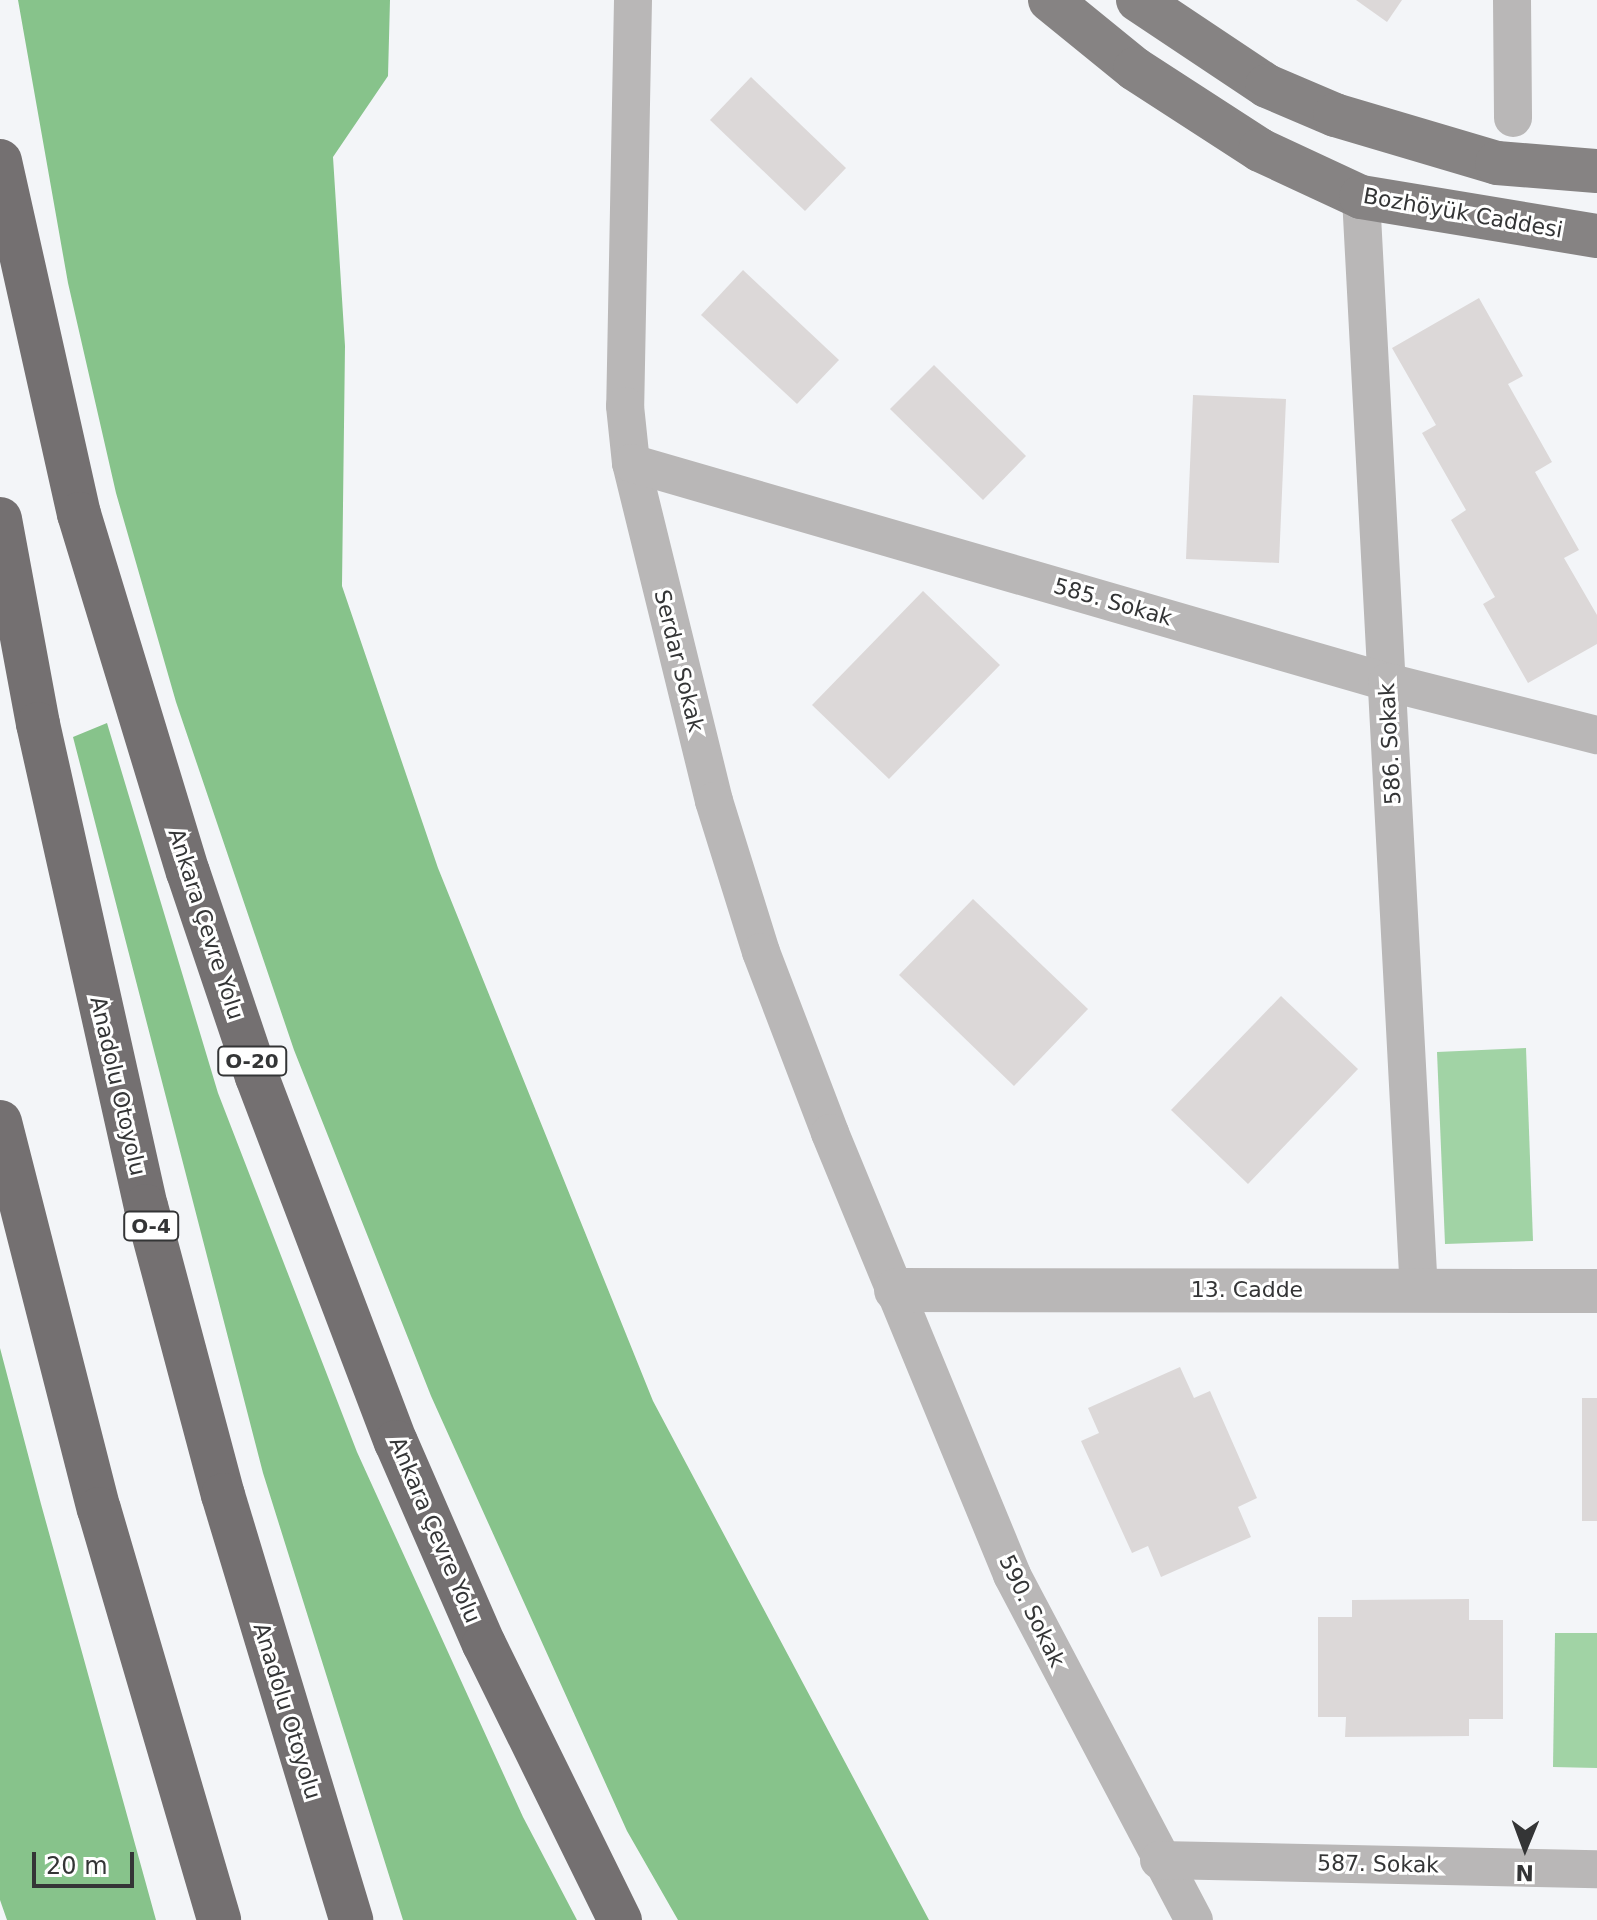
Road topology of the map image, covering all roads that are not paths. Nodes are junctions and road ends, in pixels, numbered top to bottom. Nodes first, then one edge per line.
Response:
1 (633, 0) edge
2 (1050, 0) edge
3 (1138, 0) edge
4 (1512, 0) edge
5 (1513, 118) dead end
6 (0, 161) edge
7 (1597, 171) edge
8 (1361, 197) junction
9 (1597, 236) edge
10 (631, 463) junction
11 (0, 519) edge
12 (1387, 682) junction
13 (1597, 735) edge
14 (0, 1122) edge
15 (896, 1290) junction
16 (1419, 1291) junction
17 (1597, 1291) edge
18 (1159, 1860) junction
19 (1597, 1869) edge
20 (219, 1920) edge
21 (351, 1920) edge
22 (620, 1920) edge
23 (1194, 1920) edge

1 - 10 street, Serdar Sokak
2 - 8 main road, Bozhöyük Caddesi
3 - 7 main road
4 - 5 street
6 - 22 highway, Ankara Çevre Yolu / O-20
8 - 9 main road, Bozhöyük Caddesi
8 - 12 street, 586. Sokak
10 - 12 street, 585. Sokak
10 - 15 street, Serdar Sokak
11 - 21 highway, Anadolu Otoyolu / O-4
12 - 13 street, 585. Sokak
12 - 16 street, 586. Sokak
14 - 20 highway
15 - 16 street, 13. Cadde
15 - 18 street, 590. Sokak
16 - 17 street, 13. Cadde
18 - 19 street, 587. Sokak
18 - 23 street, 590. Sokak

